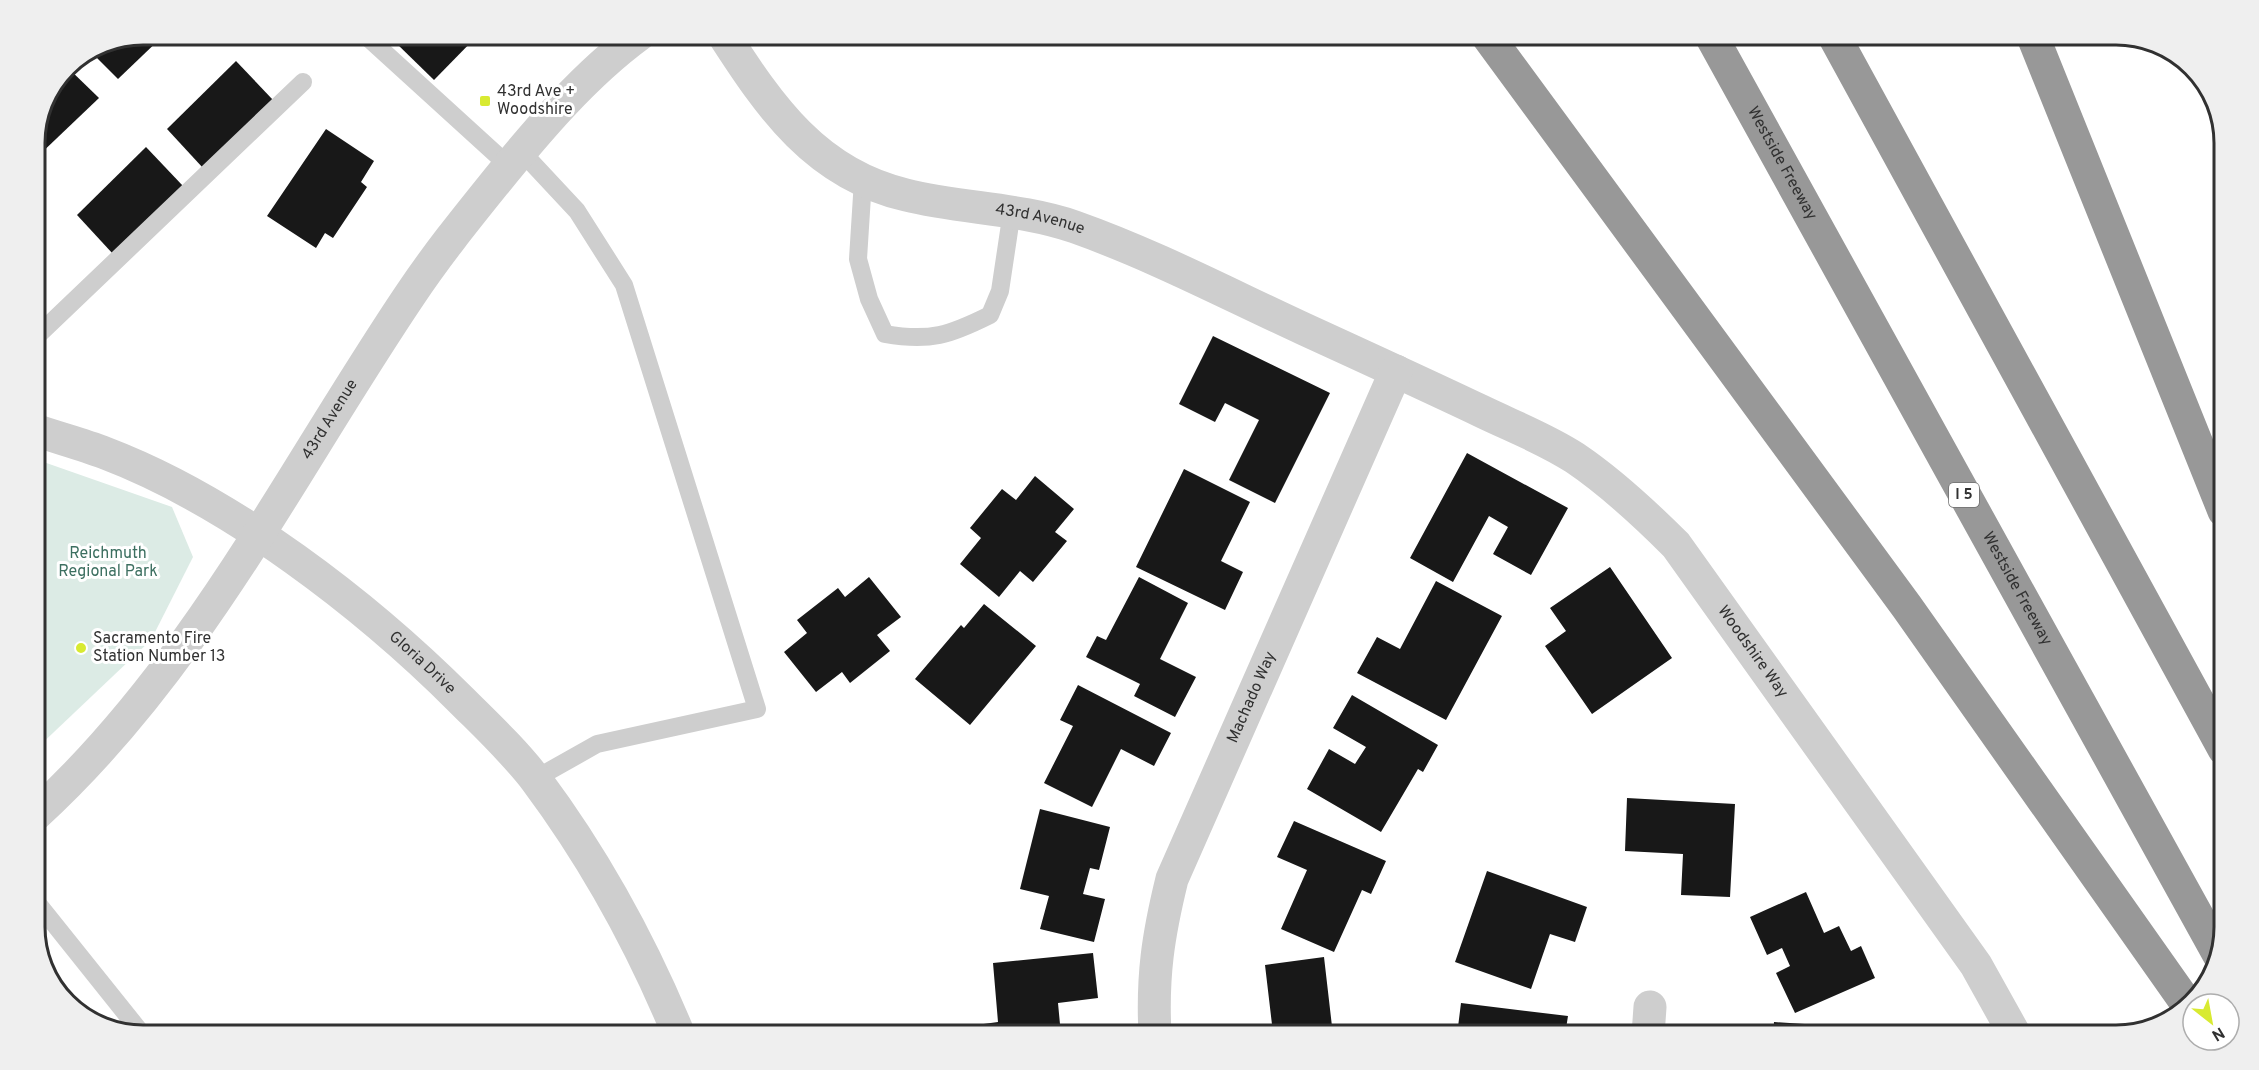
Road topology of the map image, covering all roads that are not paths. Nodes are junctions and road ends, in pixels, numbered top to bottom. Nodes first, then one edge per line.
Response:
1 (377, 45) edge
2 (626, 45) edge
3 (730, 45) edge
4 (1494, 45) edge
5 (1716, 45) edge
6 (1839, 45) edge
7 (2036, 45) edge
8 (303, 82) dead end
9 (515, 158) junction
10 (863, 180) junction
11 (1012, 211) junction
12 (45, 328) edge
13 (1396, 371) junction
14 (45, 433) edge
15 (2214, 486) edge
16 (258, 535) junction
17 (2214, 731) edge
18 (535, 779) junction
19 (45, 806) edge
20 (45, 912) edge
21 (2212, 943) edge
22 (2181, 995) edge
23 (134, 1024) edge
24 (676, 1025) edge
25 (1154, 1025) edge
26 (2009, 1025) edge

1 - 9 lane
2 - 9 street, 43rd Avenue
3 - 10 street, 43rd Avenue
4 - 22 highway
5 - 21 highway, Westside Freeway / I 5
6 - 17 highway
7 - 15 highway
8 - 12 lane
9 - 16 street, 43rd Avenue
9 - 18 lane
10 - 11 street, 43rd Avenue
10 - 11 lane
11 - 13 street, 43rd Avenue
13 - 25 street, Machado Way
13 - 26 street, Woodshire Way
14 - 16 street, Gloria Drive
16 - 18 street, Gloria Drive
16 - 19 street, 43rd Avenue
18 - 24 street, Gloria Drive
20 - 23 lane

